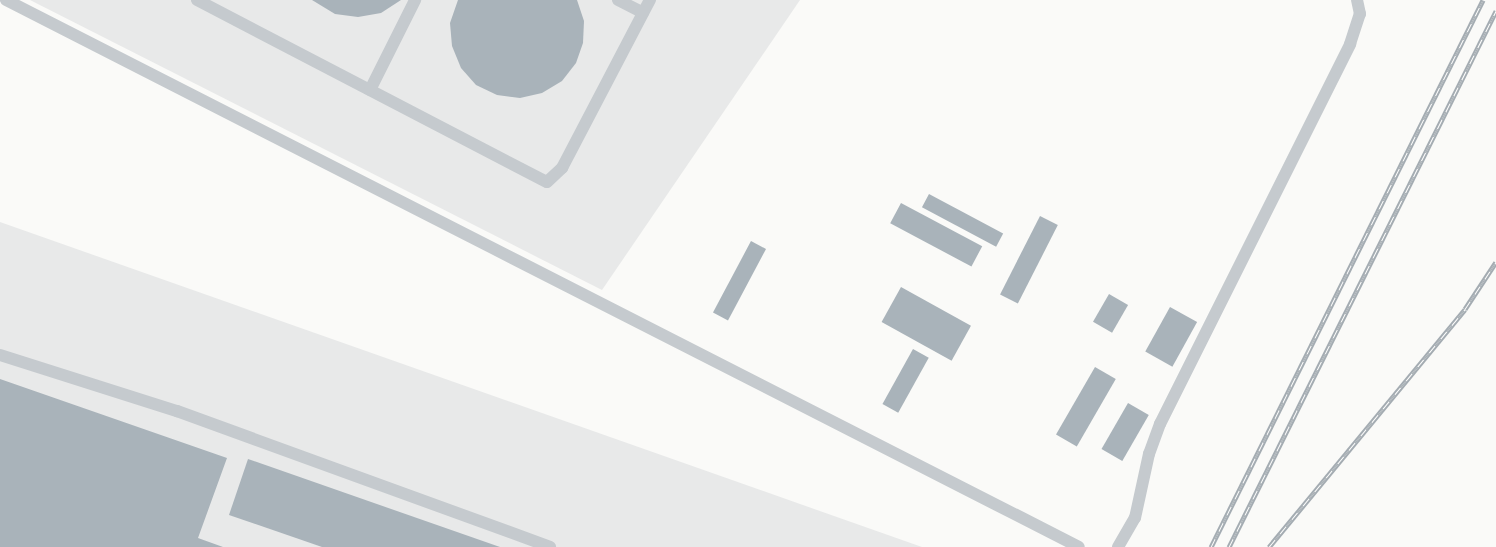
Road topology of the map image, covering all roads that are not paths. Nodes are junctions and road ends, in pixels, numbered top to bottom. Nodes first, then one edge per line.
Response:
1 (6, 0) edge
2 (197, 0) edge
3 (415, 0) edge
4 (618, 0) edge
5 (650, 0) edge
6 (1357, 0) edge
7 (643, 13) junction
8 (370, 90) junction
9 (0, 355) edge
10 (550, 547) edge
11 (1078, 547) edge
12 (1118, 547) edge

1 - 11 street
2 - 8 street
3 - 8 street
4 - 7 street
5 - 7 street
6 - 12 street
7 - 8 street
9 - 10 street

